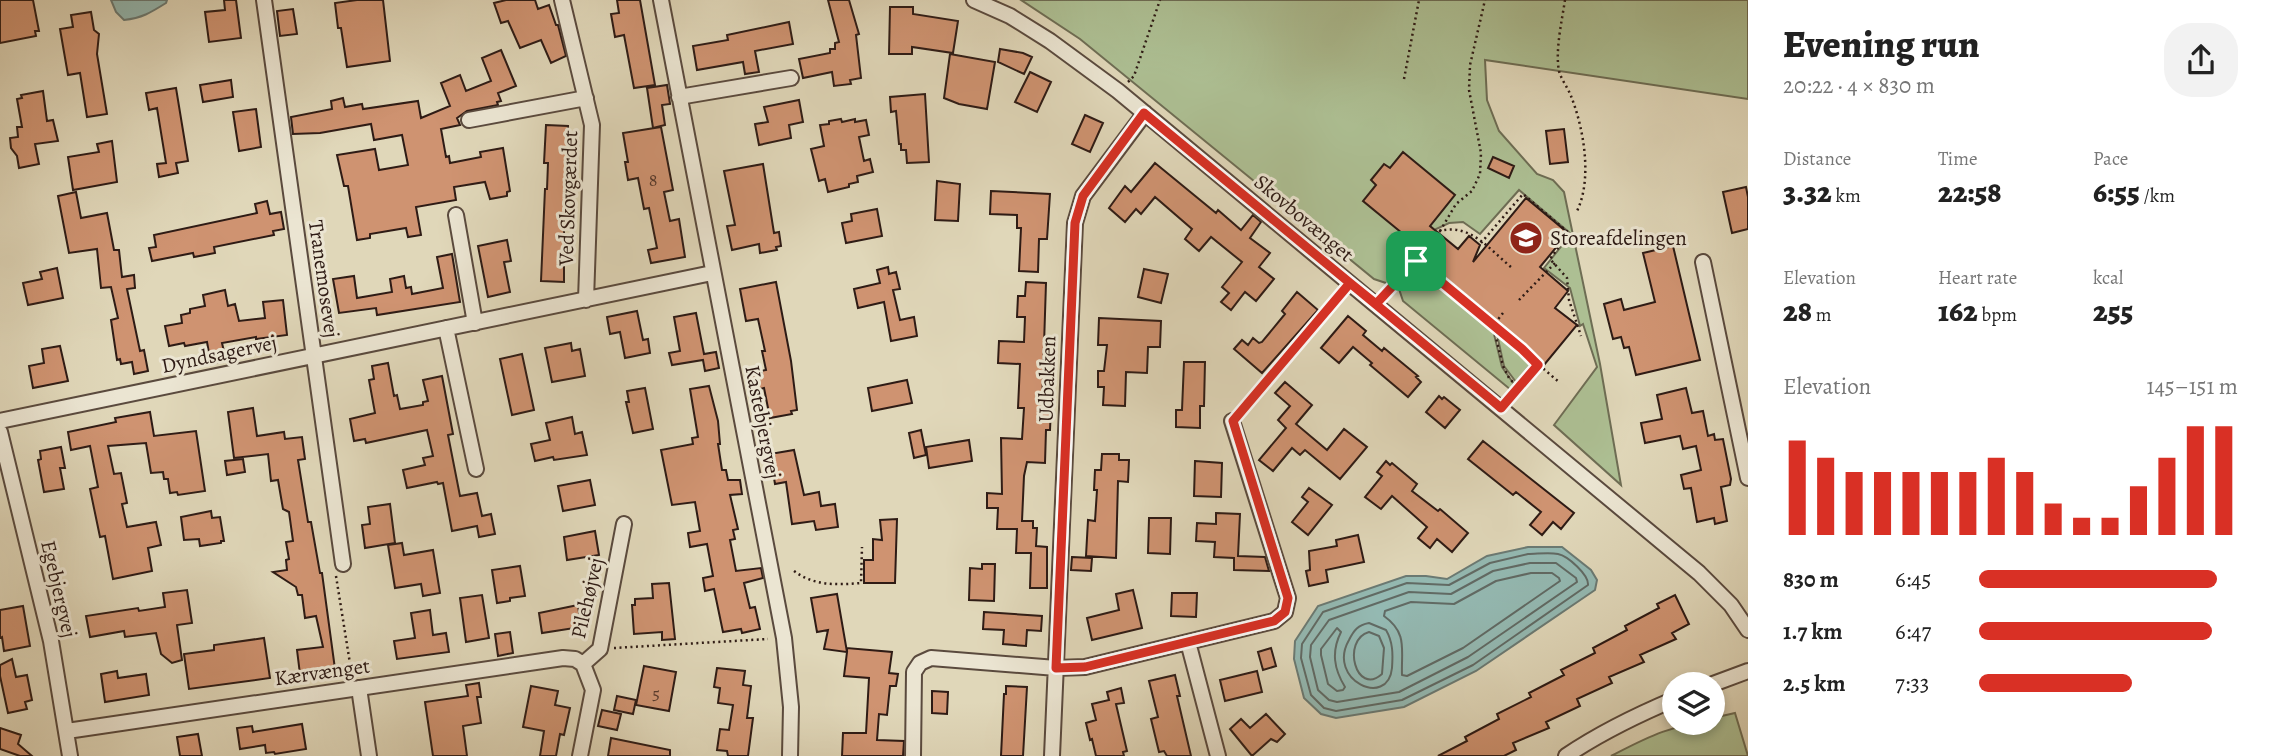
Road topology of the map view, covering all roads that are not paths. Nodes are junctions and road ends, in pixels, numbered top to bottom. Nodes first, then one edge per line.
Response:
1 (264, 0) edge
2 (562, 0) edge
3 (661, 0) edge
4 (974, 0) edge
5 (791, 78) dead end
6 (679, 97) junction
7 (586, 98) junction
8 (1144, 113) junction
9 (469, 120) dead end
10 (456, 215) dead end
11 (1703, 262) dead end
12 (712, 273) junction
13 (586, 299) junction
14 (475, 323) junction
15 (446, 328) junction
16 (314, 356) junction
17 (0, 421) edge
18 (1233, 421) road end
19 (0, 432) edge
20 (476, 468) dead end
21 (1748, 478) edge
22 (624, 524) dead end
23 (343, 564) road end
24 (1748, 630) edge
25 (1188, 642) junction
26 (583, 664) junction
27 (1056, 668) junction
28 (1748, 671) edge
29 (1725, 680) edge
30 (356, 688) junction
31 (1662, 704) edge
32 (66, 731) junction
33 (70, 756) edge
34 (369, 756) edge
35 (580, 756) edge
36 (790, 756) edge
37 (913, 756) edge
38 (1052, 756) edge
39 (1218, 756) edge
40 (1566, 756) edge

1 - 16 street, Tranemosevej
2 - 7 street, Ved Skovgærdet
3 - 6 street, Kastebjergvej
4 - 8 street, Skovbovænget
5 - 6 street
6 - 12 street, Kastebjergvej
7 - 9 street, Ved Skovgærdet
7 - 13 street, Ved Skovgærdet
8 - 24 street, Skovbovænget
8 - 27 street, Udbakken
10 - 14 street
11 - 21 street
12 - 13 street, Dyndsagervej
12 - 36 street, Kastebjergvej
13 - 14 street, Dyndsagervej
14 - 15 street, Dyndsagervej
15 - 16 street, Dyndsagervej
15 - 20 street
16 - 17 street, Dyndsagervej
16 - 23 street, Tranemosevej
18 - 25 street
19 - 32 street, Egebjergvej
22 - 26 street, Pilehøjvej
25 - 27 street
25 - 39 street
26 - 30 street, Kærvænget
26 - 35 street, Pilehøjvej
27 - 37 street
27 - 38 street, Udbakken
28 - 29 street
30 - 32 street, Kærvænget
30 - 34 street
31 - 40 street
32 - 33 street, Egebjergvej

